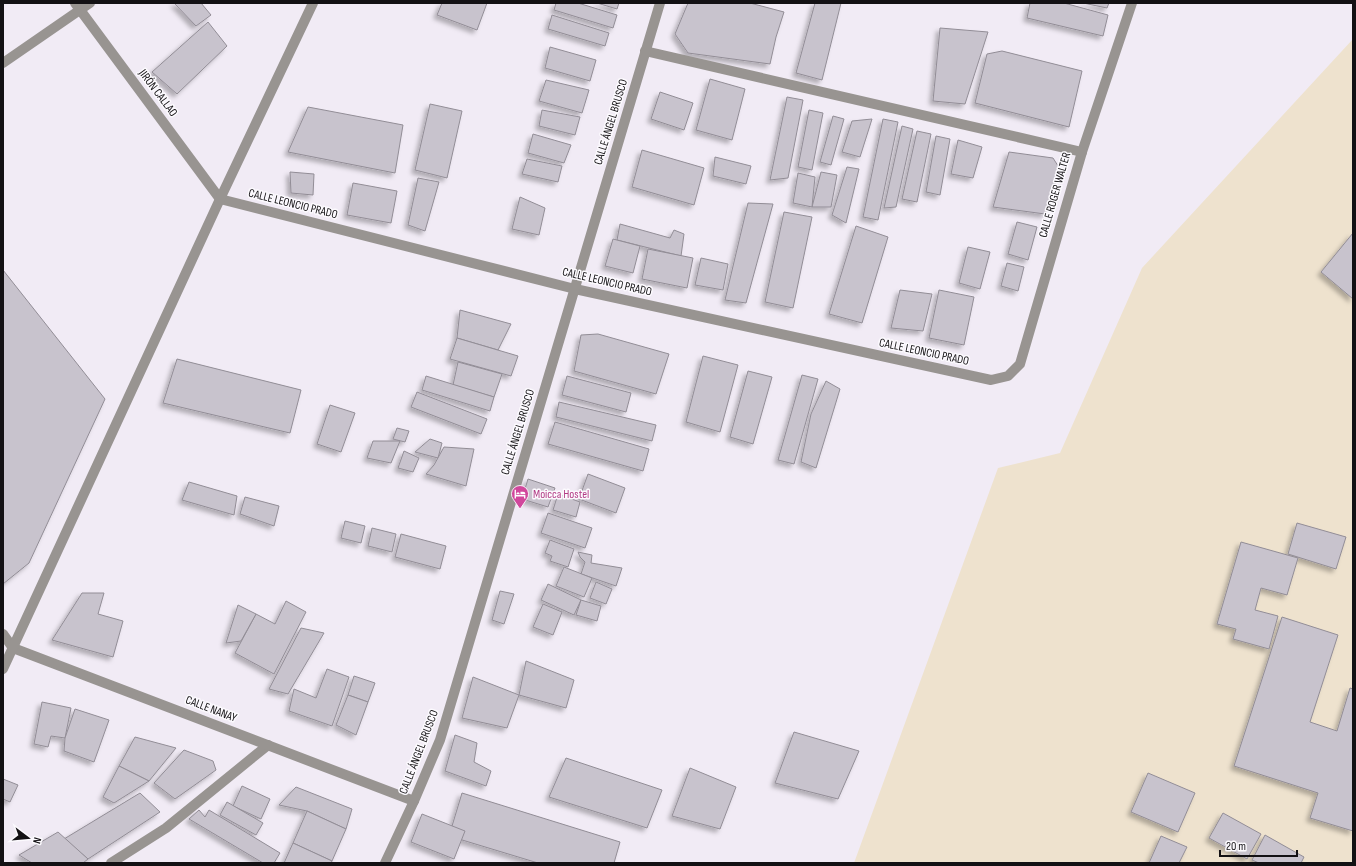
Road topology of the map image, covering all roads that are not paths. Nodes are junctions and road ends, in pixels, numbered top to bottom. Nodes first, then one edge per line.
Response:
1 (90, 3) edge
2 (313, 3) edge
3 (660, 3) edge
4 (1132, 3) edge
5 (77, 7) edge
6 (645, 52) junction
7 (3, 63) edge
8 (1082, 152) junction
9 (220, 199) junction
10 (575, 288) junction
11 (991, 380) joint
12 (3, 634) edge
13 (13, 648) junction
14 (3, 669) edge
15 (268, 745) junction
16 (414, 800) junction
17 (111, 863) edge
18 (385, 863) edge

1 - 5 street
2 - 9 street
3 - 6 street, CALLE ÁNGEL BRUSCO
4 - 8 street, CALLE ROGER WALTER
5 - 7 street
5 - 9 street, JIRÓN CALLAO
6 - 8 street
6 - 10 street, CALLE ÁNGEL BRUSCO
8 - 11 street, CALLE ROGER WALTER
9 - 10 street, CALLE LEONCIO PRADO
9 - 13 street
10 - 11 street, CALLE LEONCIO PRADO
10 - 16 street, CALLE ÁNGEL BRUSCO
12 - 13 street
13 - 14 street
13 - 15 street, CALLE NANAY
15 - 16 street, CALLE NANAY
15 - 17 street
16 - 18 street, CALLE ÁNGEL BRUSCO

